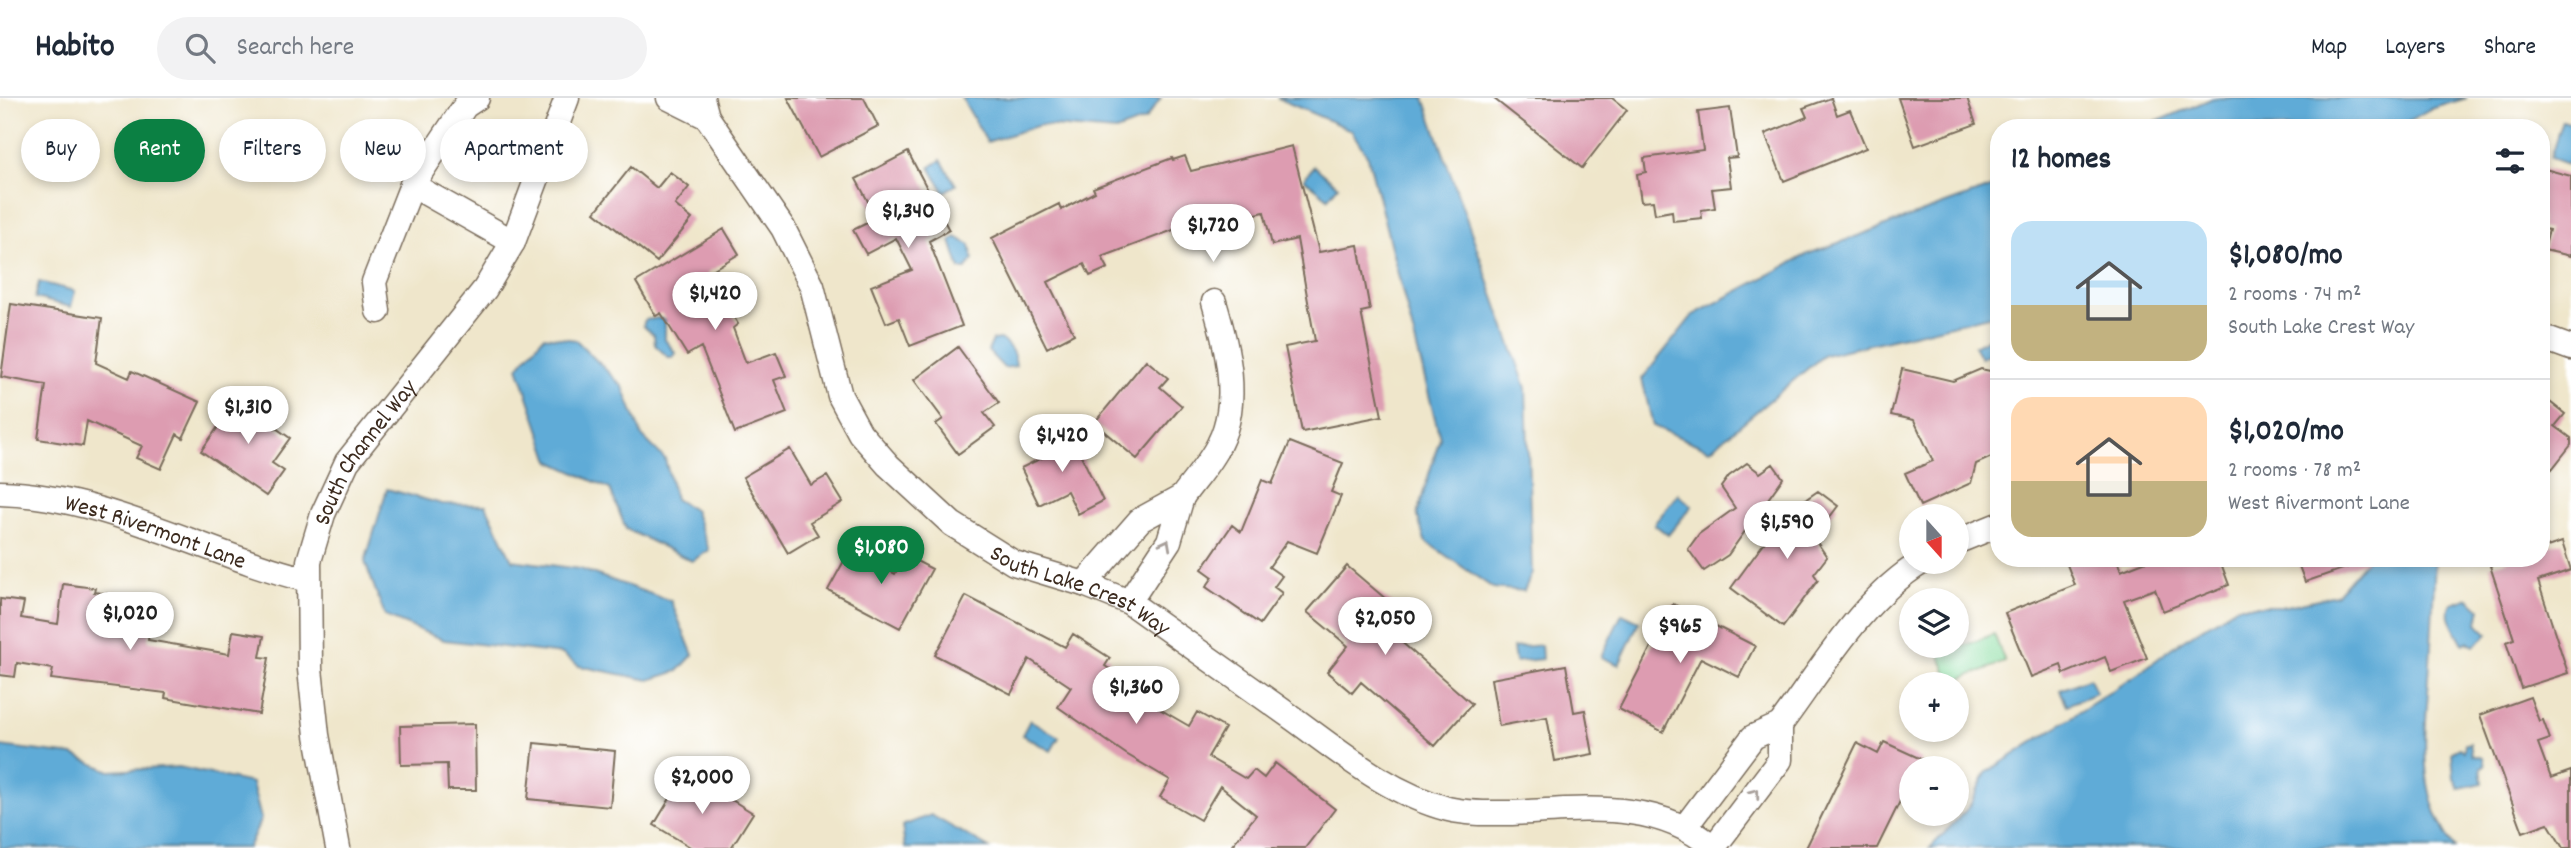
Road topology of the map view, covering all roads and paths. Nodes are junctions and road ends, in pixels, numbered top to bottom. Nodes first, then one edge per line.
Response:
1 (477, 98) edge
2 (567, 98) edge
3 (669, 98) edge
4 (705, 107) edge
5 (412, 185) junction
6 (513, 242) junction
7 (1214, 302) dead end
8 (378, 311) dead end
9 (2550, 340) edge
10 (2571, 348) edge
11 (0, 493) edge
12 (1182, 497) junction
13 (1990, 527) edge
14 (1969, 536) edge
15 (1907, 574) edge
16 (308, 580) junction
17 (1084, 584) junction
18 (1129, 602) junction
19 (1780, 725) junction
20 (1685, 827) junction
21 (1714, 847) edge
22 (338, 848) edge

1 - 5 street
2 - 6 street, South Channel Way
3 - 4 street, South Lake Crest Way
4 - 17 street, South Lake Crest Way
5 - 6 street
5 - 8 street
6 - 16 street, South Channel Way
7 - 12 street
9 - 10 street
11 - 16 street, West Rivermont Lane
12 - 17 street
18 -> 12 street
13 - 14 street
15 - 19 street
16 - 22 street, South Channel Way
17 - 18 street, South Lake Crest Way
18 - 20 street, South Lake Crest Way
19 - 20 street
21 -> 19 street
20 - 21 street, South Lake Crest Way

